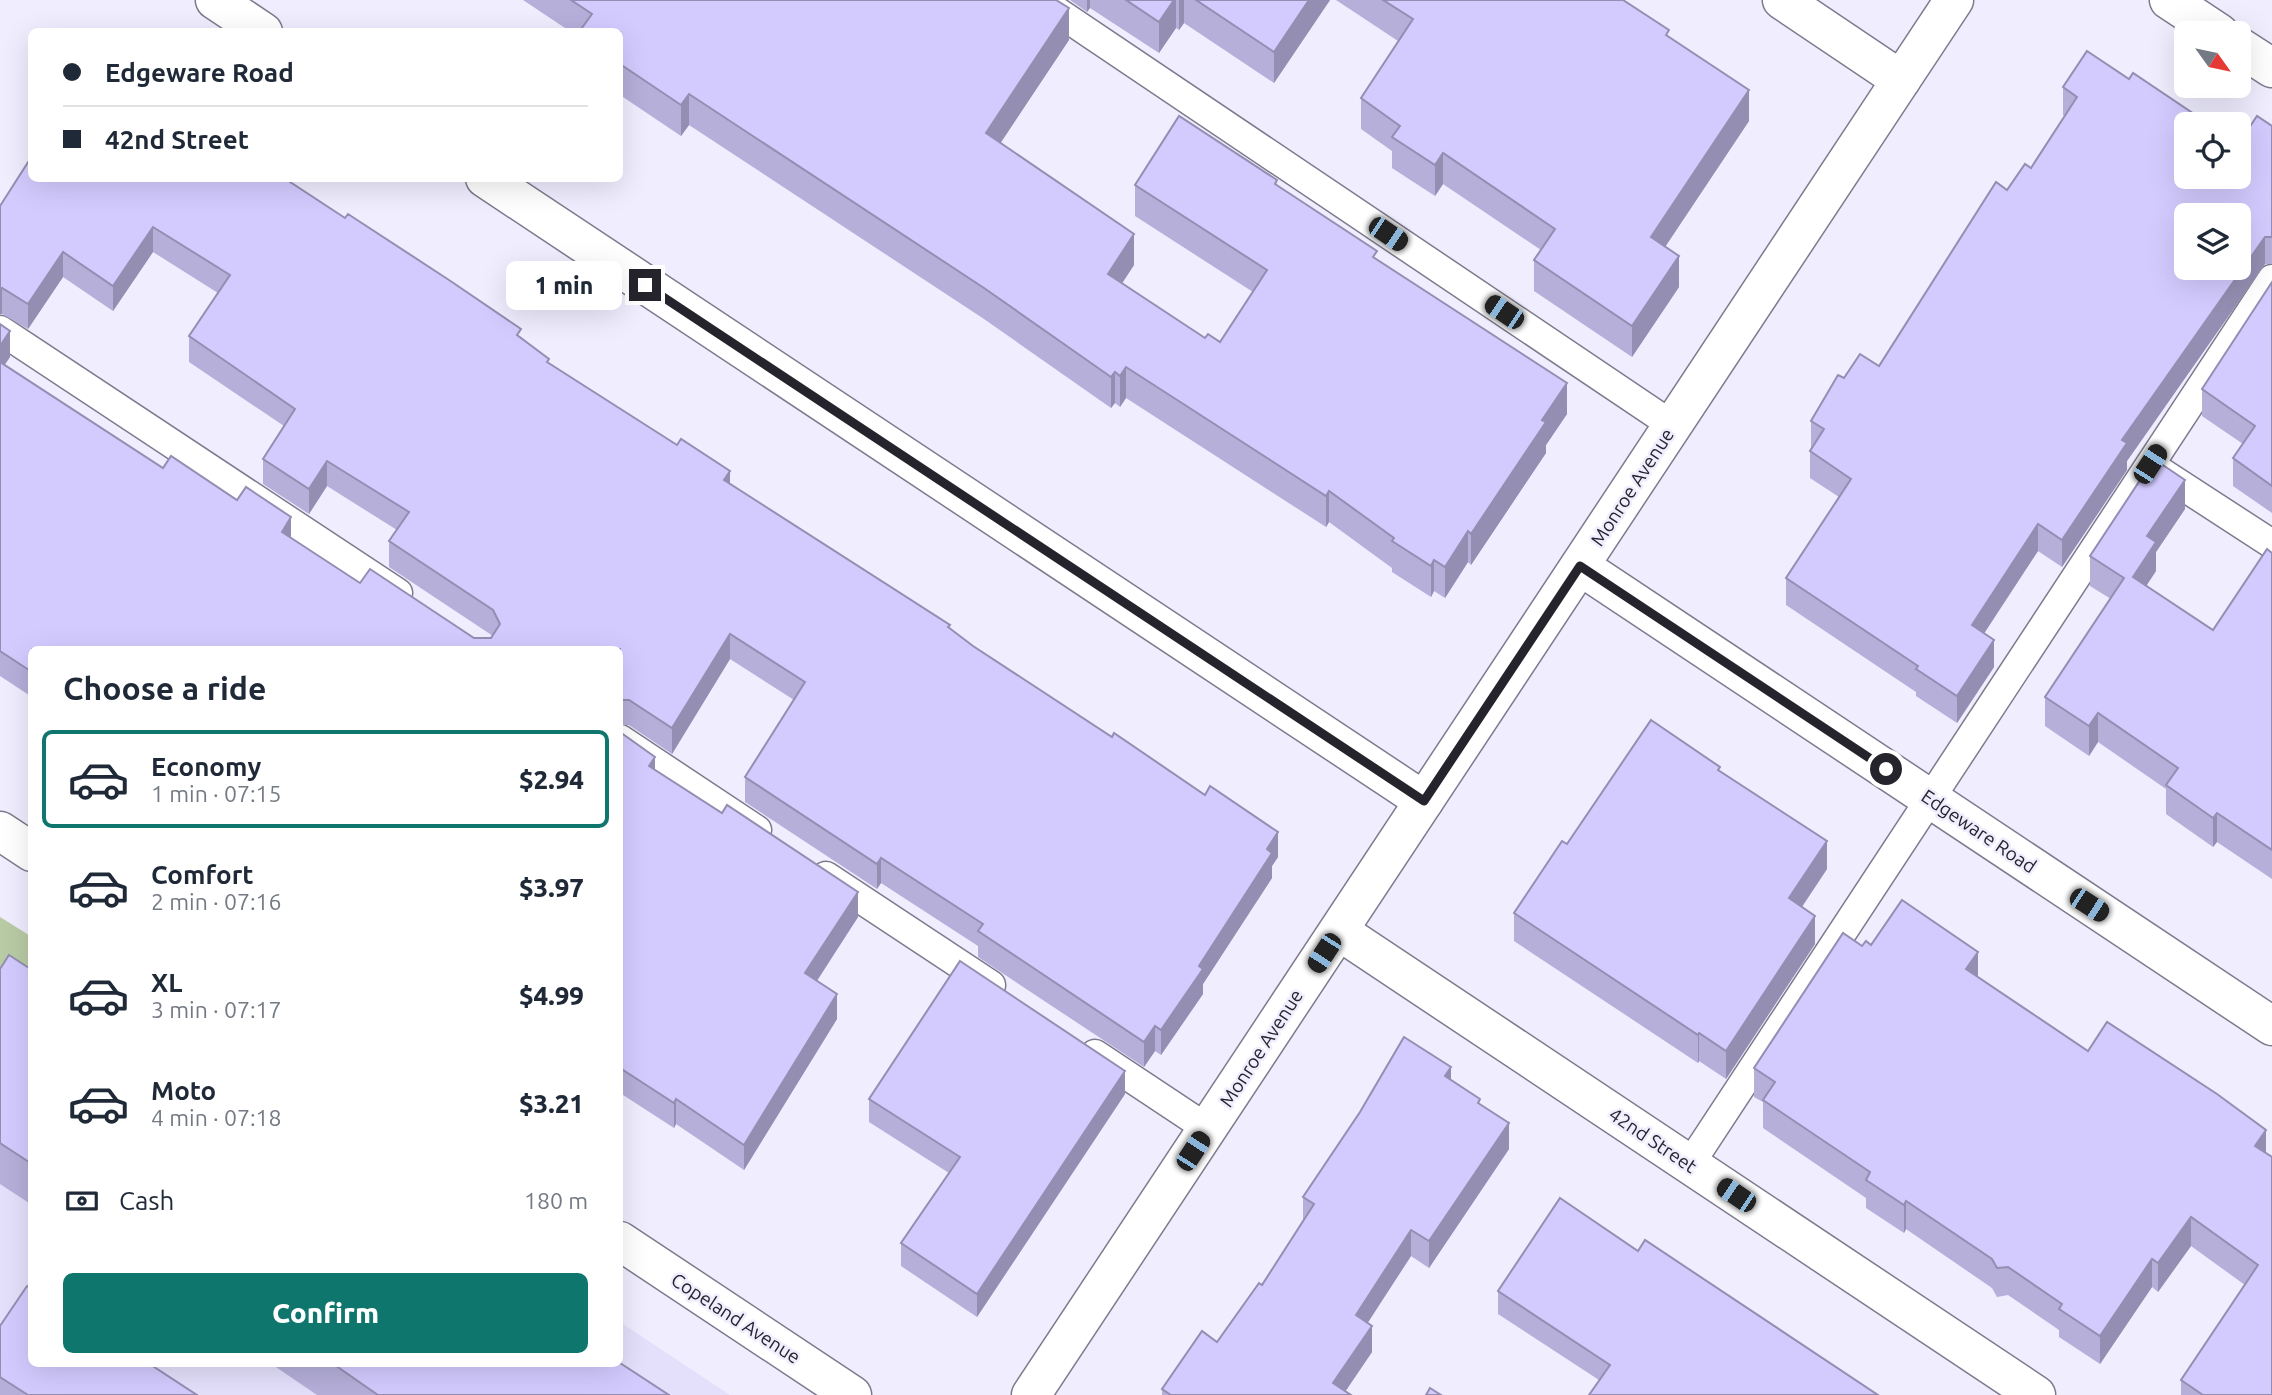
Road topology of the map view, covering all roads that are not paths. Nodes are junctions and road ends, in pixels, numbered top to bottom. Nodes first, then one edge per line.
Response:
1 (215, 0) edge
2 (1040, 0) edge
3 (1782, 0) edge
4 (1954, 0) edge
5 (2169, 0) edge
6 (2201, 21) edge
7 (257, 28) edge
8 (2251, 54) edge
9 (2272, 68) edge
10 (1901, 80) junction
11 (491, 182) edge
12 (2272, 279) edge
13 (0, 330) edge
14 (1672, 425) junction
15 (2150, 464) junction
16 (2272, 544) edge
17 (1580, 566) junction
18 (426, 611) edge
19 (623, 741) edge
20 (1930, 798) junction
21 (1424, 801) junction
22 (0, 831) edge
23 (28, 849) edge
24 (1339, 931) junction
25 (1015, 1001) edge
26 (2272, 1026) edge
27 (1073, 1040) edge
28 (1208, 1129) junction
29 (1690, 1164) junction
30 (623, 1243) edge
31 (852, 1395) edge
32 (1031, 1395) edge
33 (2036, 1395) edge

1 - 7 street
2 - 14 lane
3 - 10 street
4 - 10 street, Monroe Avenue
5 - 6 street
8 - 9 street
10 - 14 street, Monroe Avenue
11 - 21 street
12 - 15 lane
13 - 18 lane
14 - 17 street, Monroe Avenue
15 - 16 lane
15 - 20 lane
17 - 20 street, Edgeware Road
17 - 21 street, Monroe Avenue
19 - 25 lane
20 - 26 street, Edgeware Road
20 - 29 lane
21 - 24 street, Monroe Avenue
22 - 23 street
24 - 28 street, Monroe Avenue
24 - 29 street, 42nd Street
27 - 28 lane
28 - 32 street, Monroe Avenue
29 - 33 street, 42nd Street
30 - 31 street, Copeland Avenue

